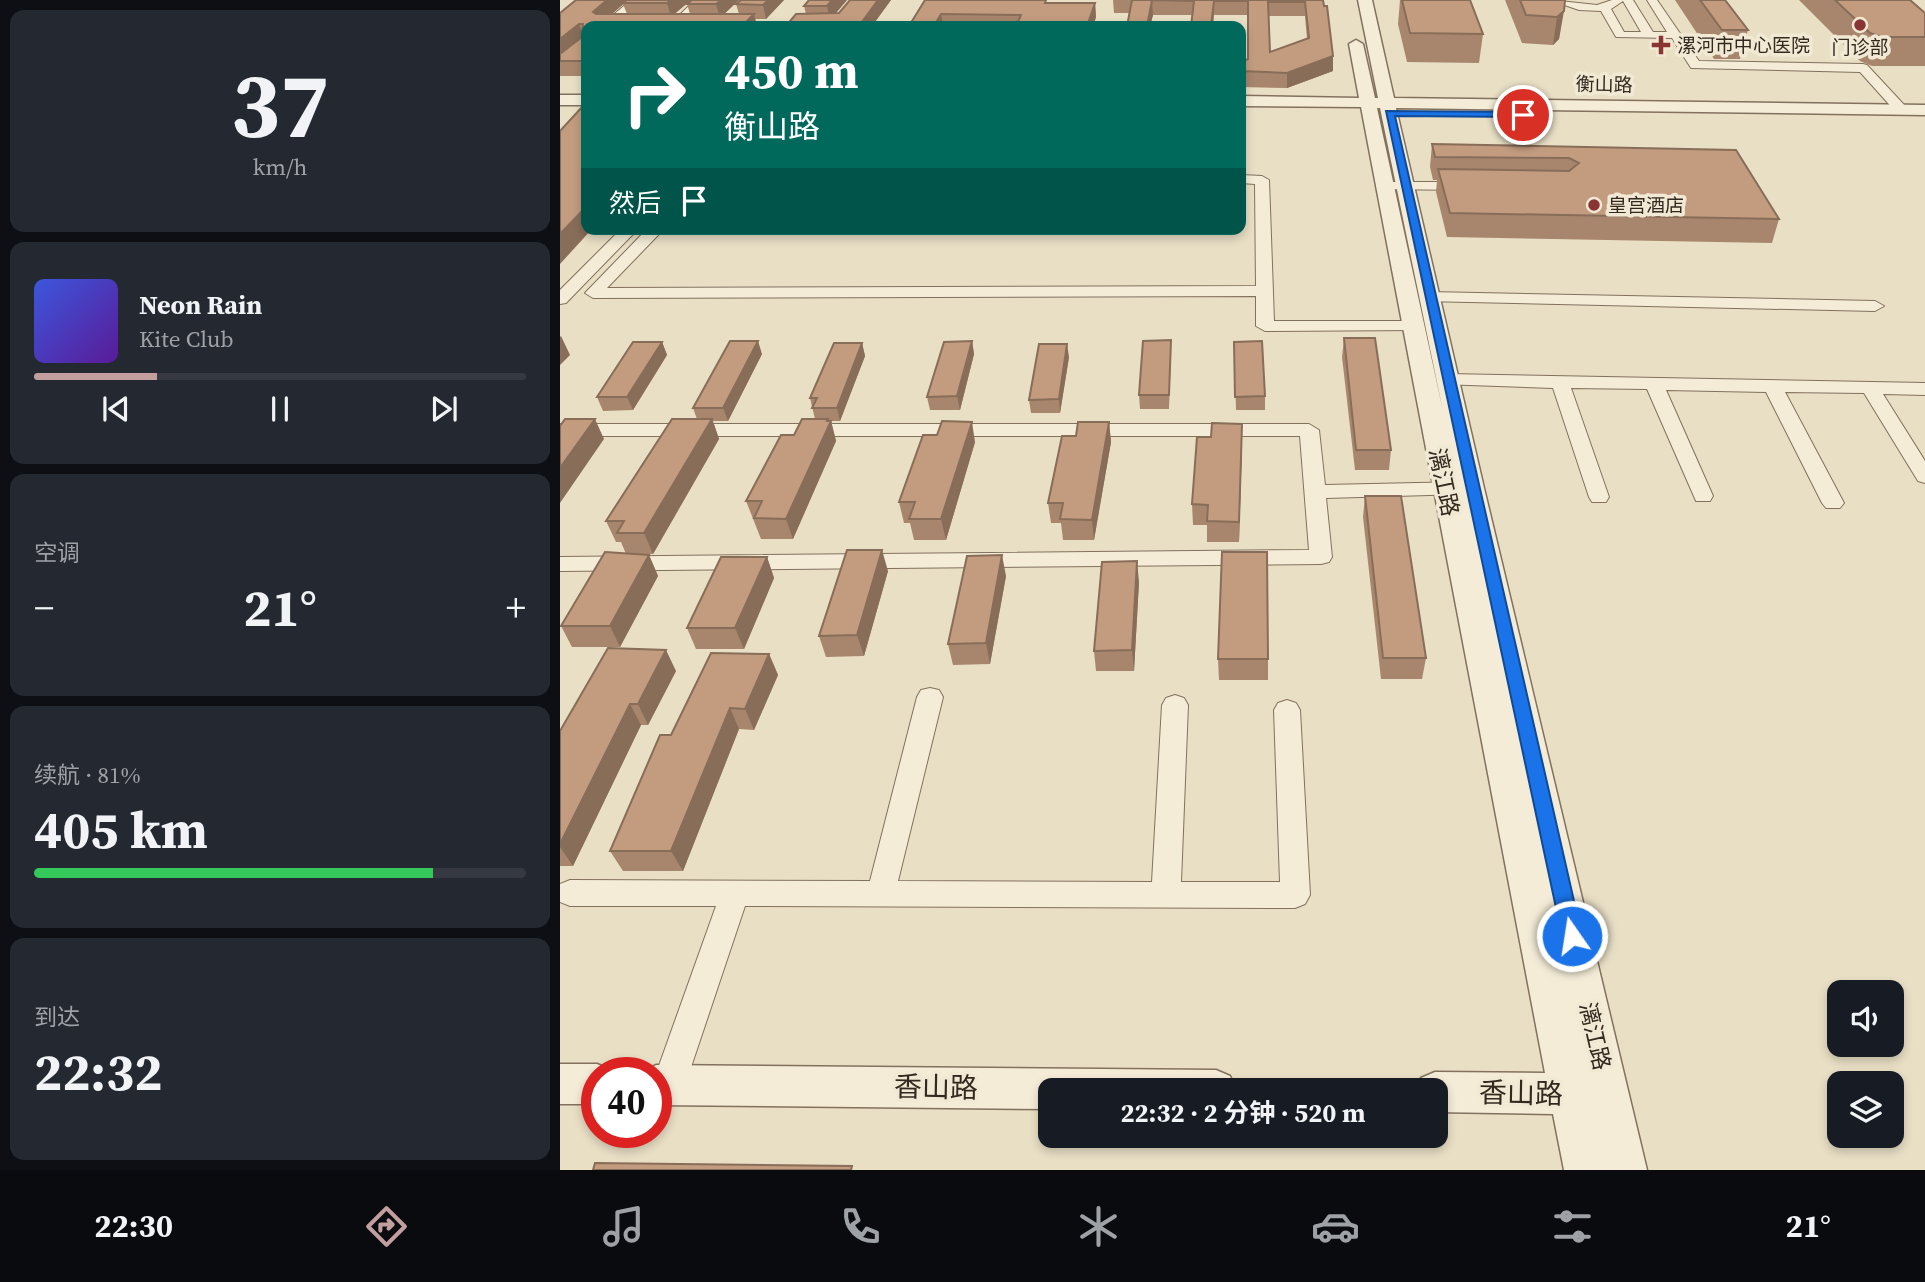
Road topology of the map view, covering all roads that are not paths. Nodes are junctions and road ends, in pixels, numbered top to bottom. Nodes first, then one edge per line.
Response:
1 (638, 0) edge
2 (701, 0) edge
3 (1347, 0) edge
4 (1365, 0) edge
5 (1555, 0) edge
6 (1619, 0) edge
7 (1628, 0) edge
8 (1652, 0) edge
9 (1604, 7) junction
10 (612, 21) edge
11 (678, 21) edge
12 (1649, 35) junction
13 (1676, 35) junction
14 (560, 90) edge
15 (581, 91) edge
16 (560, 100) edge
17 (581, 100) edge
18 (1246, 100) edge
19 (1378, 108) junction
20 (1901, 109) junction
21 (1925, 110) edge
22 (1246, 111) edge
23 (1925, 119) edge
24 (1246, 179) edge
25 (1394, 186) junction
26 (1485, 187) edge
27 (624, 235) edge
28 (650, 235) edge
29 (1265, 291) junction
30 (1429, 297) junction
31 (560, 299) edge
32 (1875, 306) dead end
33 (1412, 326) junction
34 (1447, 380) junction
35 (1560, 382) junction
36 (1654, 384) junction
37 (1772, 386) junction
38 (1870, 388) junction
39 (1925, 389) edge
40 (560, 430) edge
41 (1925, 477) edge
42 (1458, 488) junction
43 (1317, 492) junction
44 (1703, 496) dead end
45 (1599, 497) dead end
46 (1833, 503) dead end
47 (560, 564) edge
48 (930, 697) dead end
49 (1175, 705) dead end
50 (1287, 710) dead end
51 (570, 893) dead end
52 (735, 893) junction
53 (881, 894) junction
54 (1166, 894) junction
55 (672, 1059) edge
56 (560, 1084) edge
57 (581, 1084) edge
58 (672, 1085) edge
59 (1038, 1088) edge
60 (1448, 1092) edge
61 (1589, 1094) junction
62 (1585, 1170) edge
63 (1626, 1170) edge

1 - 10 street
2 - 11 street
3 - 19 street, 漓江路
4 - 19 street, 漓江路
5 - 9 street
6 - 9 street
7 - 12 street
8 - 13 street
9 - 12 street
12 - 13 street
13 - 20 street
14 - 15 street
16 - 17 street
18 - 19 street, 衡山路
19 - 20 street, 衡山路
19 - 22 street, 衡山路
19 - 23 street, 衡山路
19 - 25 street, 漓江路
20 - 21 street, 衡山路
24 - 29 street
25 - 26 street
25 - 30 street, 漓江路
25 - 33 street, 漓江路
27 - 31 street
28 - 29 street
29 - 33 street
30 - 32 street
30 - 34 street, 漓江路
33 - 42 street, 漓江路
34 - 35 street
34 - 42 street, 漓江路
35 - 36 street
35 - 45 street
36 - 37 street
36 - 44 street
37 - 38 street
37 - 46 street
38 - 39 street
38 - 41 street
40 - 43 street
42 - 43 street
42 - 61 street, 漓江路
42 - 61 street, 漓江路
43 - 47 street
48 - 53 street
49 - 54 street
50 - 54 street
51 - 52 street
52 - 53 street
52 - 55 street
53 - 54 street
56 - 57 street
58 - 59 street, 香山路
60 - 61 street, 香山路
61 - 62 street, 漓江路
61 - 63 street, 漓江路

